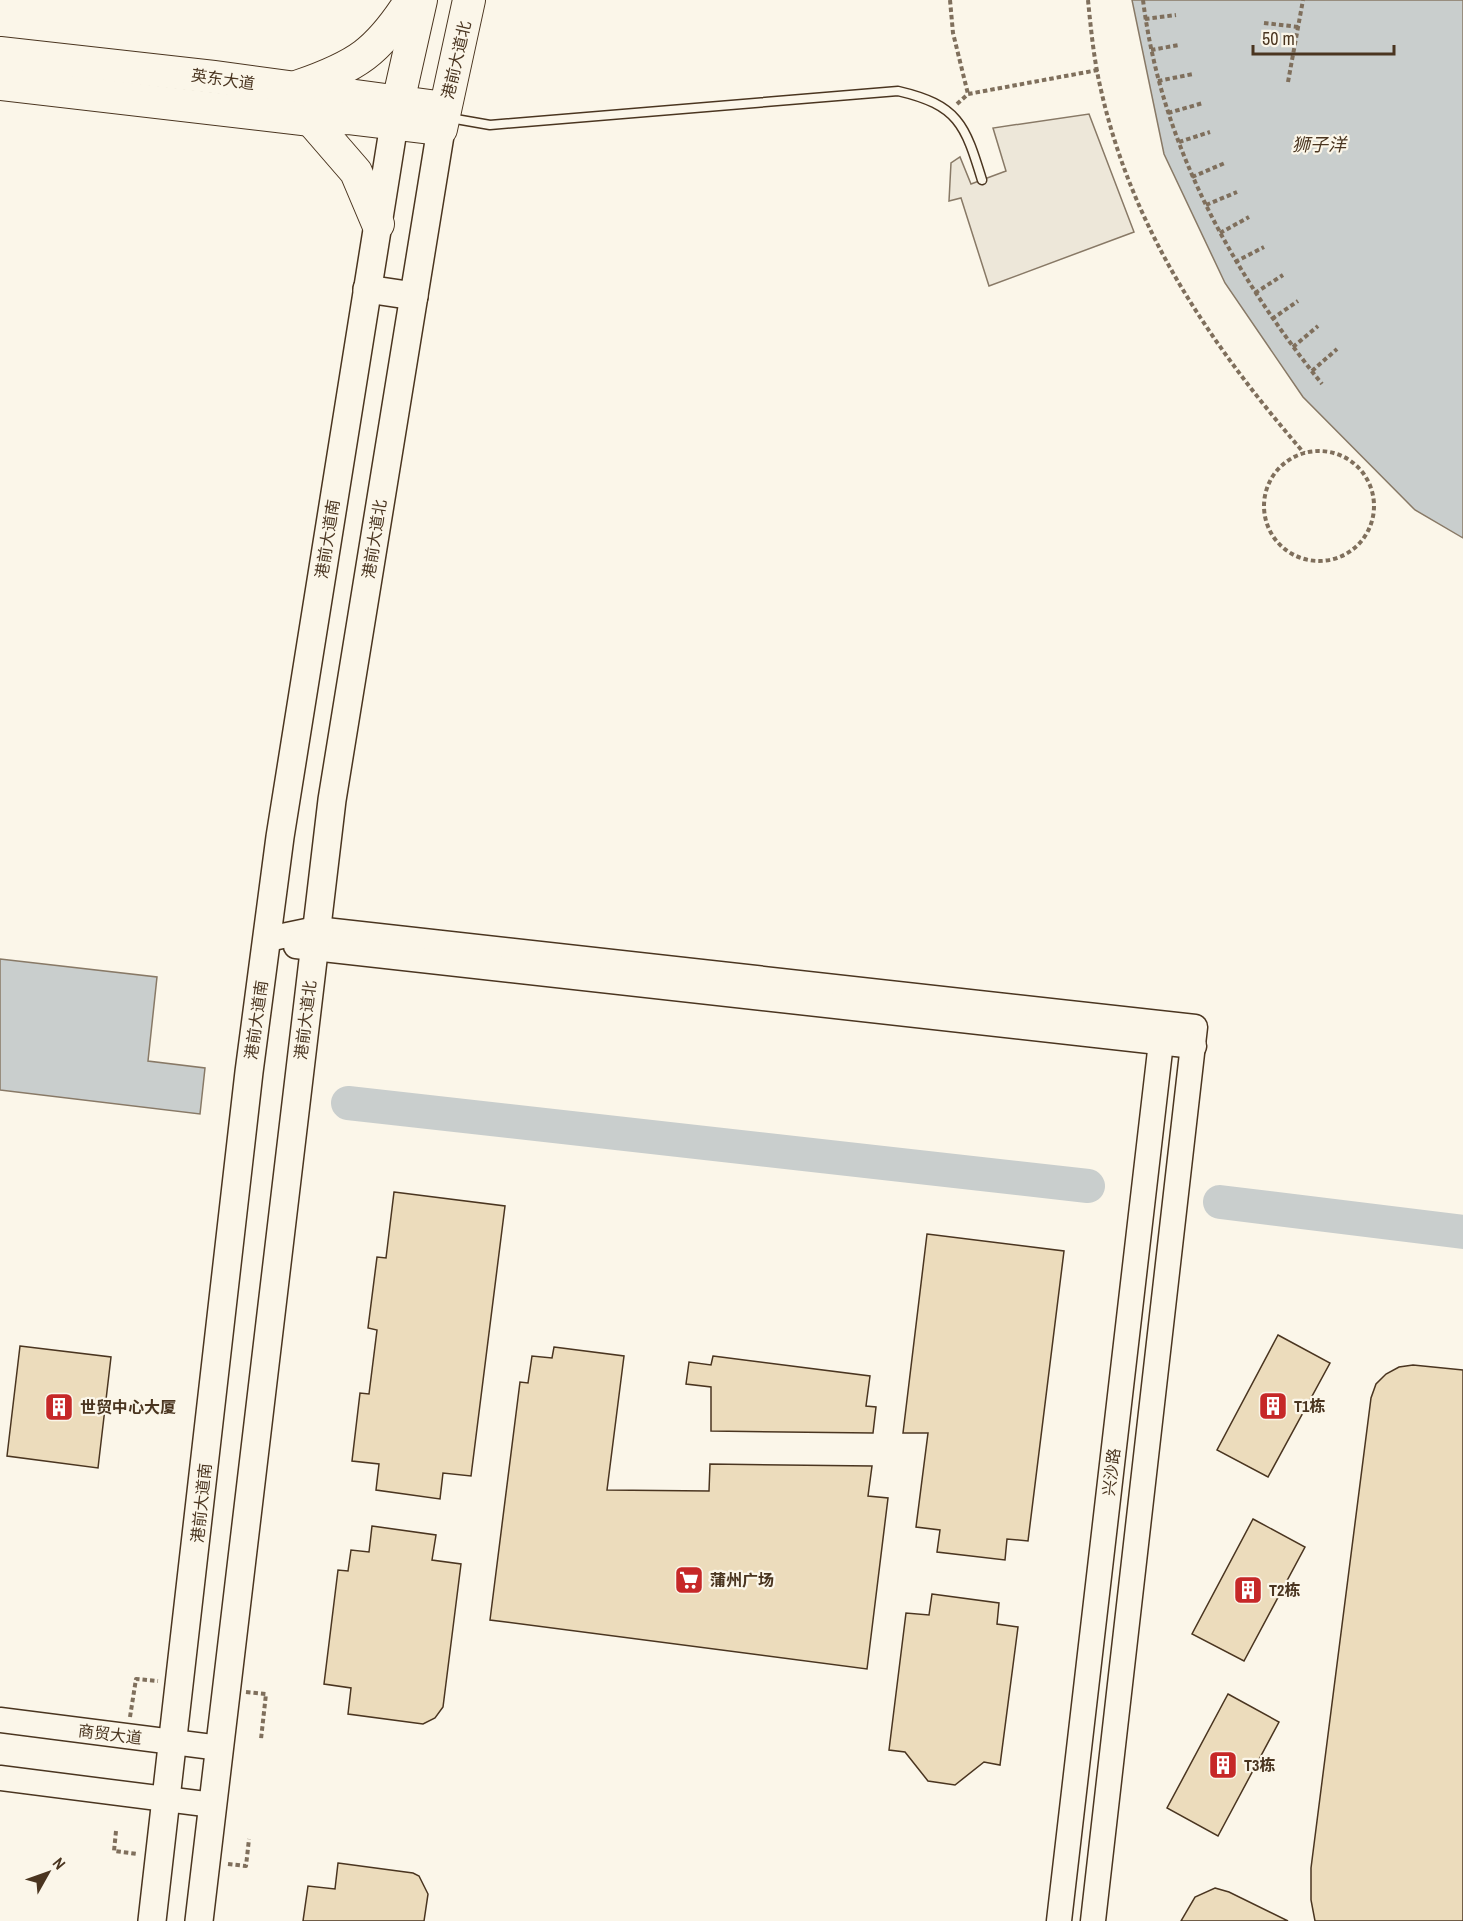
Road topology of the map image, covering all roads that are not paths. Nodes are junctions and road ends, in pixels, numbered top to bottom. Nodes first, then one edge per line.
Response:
1 (411, 0) edge
2 (421, 0) edge
3 (469, 0) edge
4 (0, 53) edge
5 (0, 84) edge
6 (292, 89) junction
7 (396, 112) junction
8 (443, 118) junction
9 (311, 120) junction
10 (982, 180) dead end
11 (378, 224) junction
12 (367, 289) junction
13 (414, 296) junction
14 (268, 939) junction
15 (315, 939) junction
16 (1162, 1032) junction
17 (0, 1720) edge
18 (173, 1742) junction
19 (220, 1748) junction
20 (0, 1778) edge
21 (166, 1799) junction
22 (213, 1805) junction
23 (152, 1921) edge
24 (199, 1921) edge
25 (1059, 1921) edge
26 (1093, 1921) edge

1 - 6 highway
2 - 7 highway
3 - 8 highway, 港前大道北
4 - 6 highway, 英东大道
5 - 9 highway, 英东大道
6 - 7 highway, 英东大道
7 - 8 highway, 英东大道
7 - 9 highway, 英东大道
7 - 11 main road, 港前大道南
8 - 10 lane
8 - 13 main road, 港前大道北
9 - 11 highway
11 - 12 main road, 港前大道南
12 - 13 main road
12 - 14 main road, 港前大道南
13 - 15 main road, 港前大道北
14 - 15 street
14 - 18 main road, 港前大道南
15 - 16 street
15 - 19 main road, 港前大道北
16 - 25 street, 兴沙路
16 - 26 street, 兴沙路
17 - 18 street, 商贸大道
18 - 19 street, 商贸大道
18 - 21 main road, 港前大道南
19 - 22 main road
20 - 21 street
21 - 22 street
21 - 23 main road, 港前大道南
22 - 24 main road

